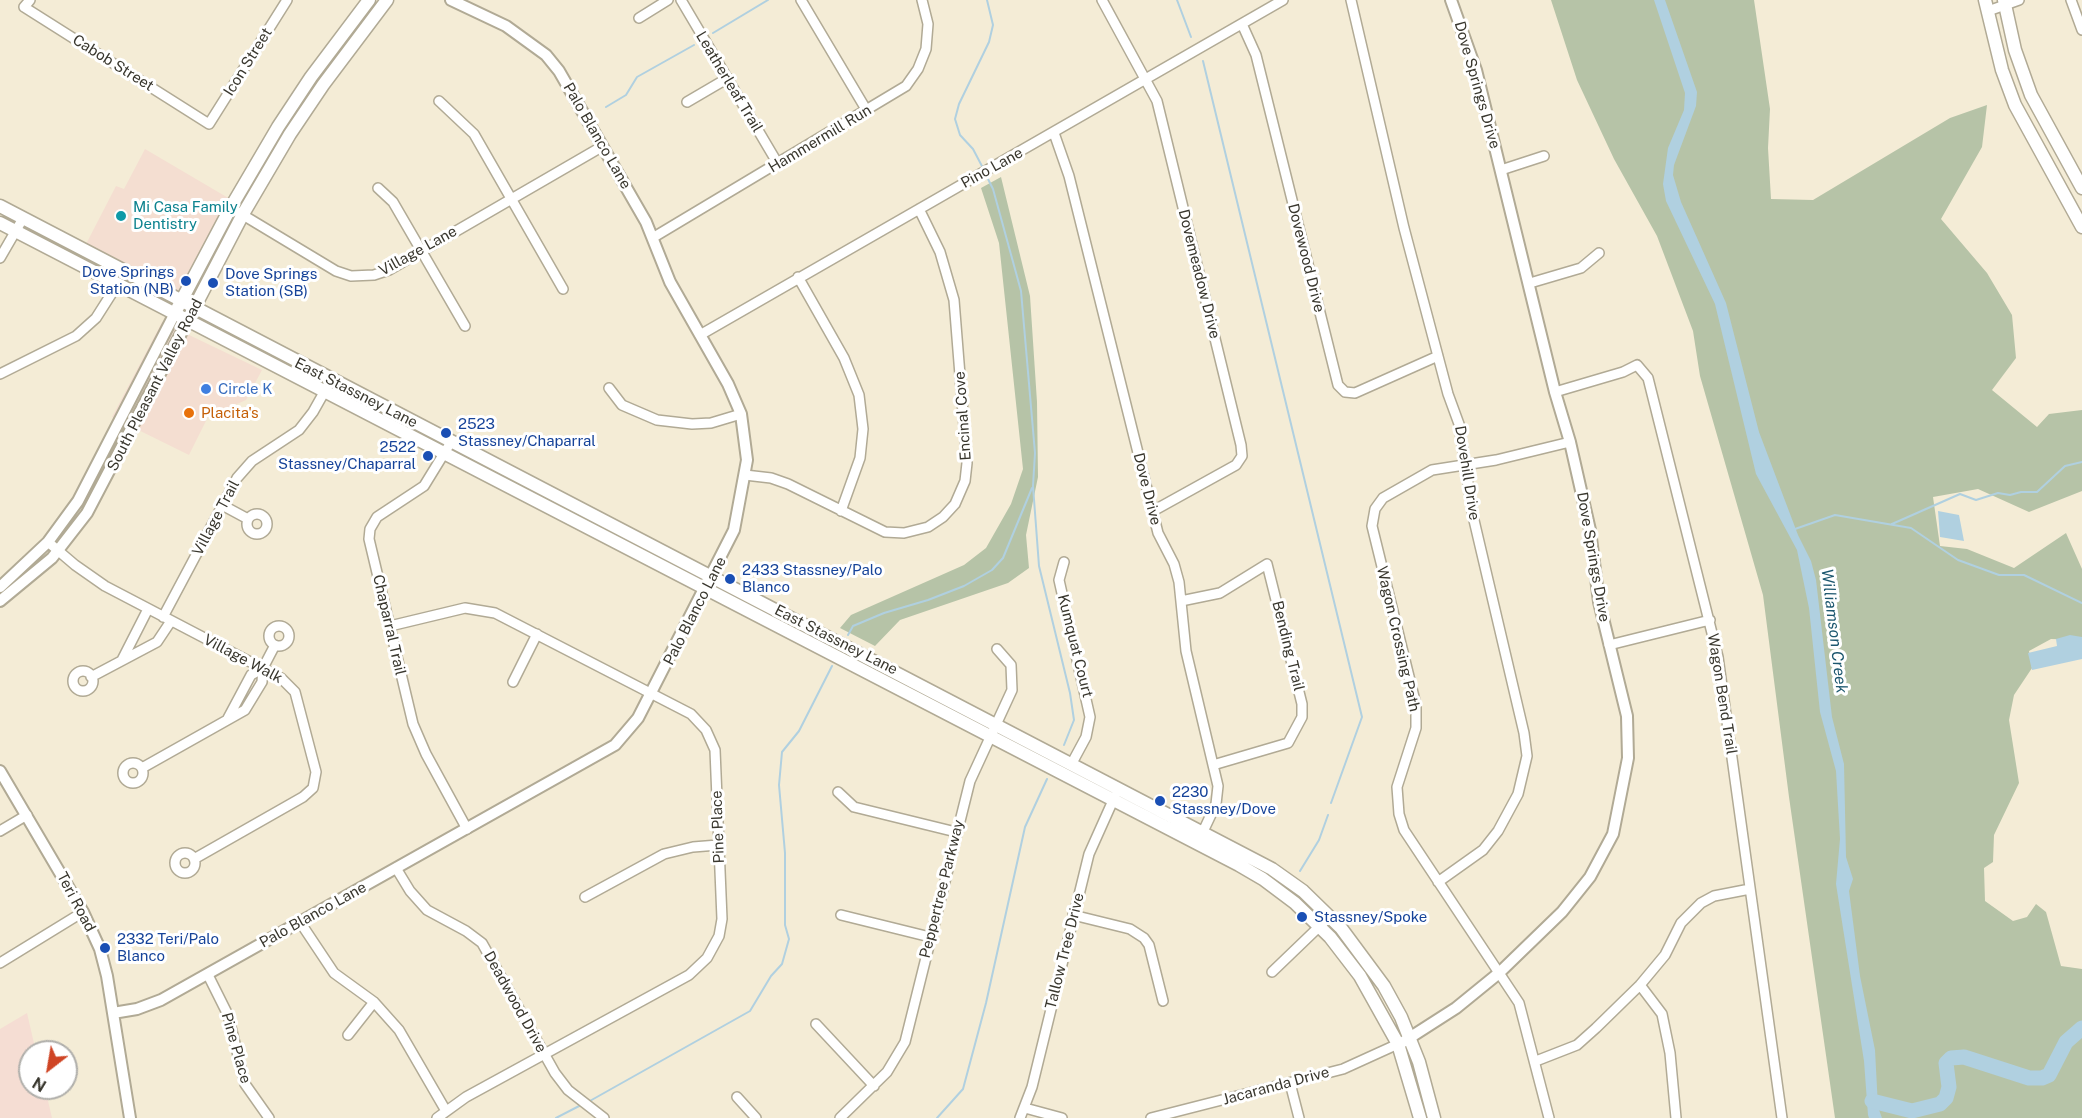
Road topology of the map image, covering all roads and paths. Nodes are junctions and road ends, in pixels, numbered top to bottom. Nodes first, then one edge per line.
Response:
1 (30, 0) edge
2 (287, 0) edge
3 (369, 0) edge
4 (387, 0) edge
5 (451, 0) edge
6 (668, 0) edge
7 (681, 0) edge
8 (801, 0) edge
9 (922, 0) edge
10 (1102, 0) edge
11 (1283, 0) edge
12 (1351, 0) edge
13 (1451, 0) edge
14 (2019, 0) edge
15 (2071, 0) edge
16 (2005, 3) edge
17 (1987, 6) edge
18 (639, 18) dead end
19 (1242, 24) junction
20 (2082, 30) edge
21 (728, 78) junction
22 (1147, 80) junction
23 (439, 101) dead end
24 (687, 102) dead end
25 (867, 111) junction
26 (209, 124) joint
27 (1054, 133) junction
28 (603, 146) junction
29 (1544, 156) dead end
30 (778, 164) junction
31 (1501, 170) junction
32 (378, 188) dead end
33 (2082, 188) edge
34 (511, 199) junction
35 (0, 206) edge
36 (231, 207) junction
37 (919, 209) junction
38 (243, 214) junction
39 (22, 220) junction
40 (0, 223) edge
41 (2082, 227) edge
42 (15, 232) junction
43 (654, 237) junction
44 (421, 250) junction
45 (1599, 253) dead end
46 (0, 258) edge
47 (798, 277) junction
48 (1530, 283) junction
49 (117, 285) junction
50 (563, 289) dead end
51 (181, 302) junction
52 (194, 309) junction
53 (174, 315) junction
54 (187, 322) junction
55 (465, 326) dead end
56 (700, 335) junction
57 (1438, 356) junction
58 (0, 374) edge
59 (331, 380) junction
60 (609, 388) dead end
61 (325, 392) junction
62 (1554, 392) junction
63 (741, 414) junction
64 (1570, 441) junction
65 (451, 442) junction
66 (445, 455) junction
67 (1465, 464) junction
68 (746, 475) junction
69 (222, 505) junction
70 (1153, 510) junction
71 (841, 511) junction
72 (248, 519) dead end
73 (48, 542) junction
74 (59, 551) junction
75 (1064, 562) dead end
76 (712, 577) junction
77 (0, 587) edge
78 (706, 590) junction
79 (0, 601) edge
80 (1181, 601) junction
81 (147, 609) junction
82 (167, 619) junction
83 (1710, 620) junction
84 (390, 626) junction
85 (537, 634) junction
86 (275, 645) dead end
87 (1609, 645) junction
88 (997, 649) dead end
89 (122, 660) junction
90 (263, 668) junction
91 (91, 677) dead end
92 (513, 682) dead end
93 (652, 694) junction
94 (997, 724) junction
95 (991, 736) junction
96 (1069, 761) junction
97 (1213, 765) junction
98 (142, 768) dead end
99 (0, 771) edge
100 (1119, 787) junction
101 (838, 792) dead end
102 (1113, 800) junction
103 (27, 815) junction
104 (467, 829) junction
105 (0, 831) edge
106 (1204, 831) junction
107 (956, 832) junction
108 (1197, 843) junction
109 (718, 845) junction
110 (194, 859) dead end
111 (396, 868) junction
112 (1438, 882) junction
113 (1750, 890) junction
114 (585, 897) dead end
115 (83, 912) junction
116 (841, 915) dead end
117 (1073, 915) junction
118 (1329, 916) junction
119 (300, 922) junction
120 (1319, 927) junction
121 (930, 937) junction
122 (0, 963) edge
123 (1272, 972) dead end
124 (1499, 973) junction
125 (208, 975) junction
126 (1640, 985) junction
127 (1163, 1001) dead end
128 (374, 1002) junction
129 (113, 1013) junction
130 (816, 1024) dead end
131 (348, 1035) dead end
132 (1404, 1041) junction
133 (545, 1054) junction
134 (1536, 1061) junction
135 (1290, 1083) junction
136 (874, 1086) junction
137 (737, 1097) dead end
138 (1025, 1108) junction
139 (446, 1111) junction
140 (1190, 1113) edge
141 (130, 1118) edge
142 (269, 1118) edge
143 (437, 1118) edge
144 (604, 1118) edge
145 (756, 1118) edge
146 (840, 1118) edge
147 (1020, 1118) edge
148 (1062, 1118) edge
149 (1150, 1118) edge
150 (1299, 1118) edge
151 (1420, 1118) edge
152 (1434, 1118) edge
153 (1549, 1118) edge
154 (1676, 1118) edge
155 (1782, 1118) edge

1 - 26 street, Cabob Street
2 - 26 street, Icon Street
3 - 36 main road, South Pleasant Valley Road
4 - 38 main road, South Pleasant Valley Road
5 - 28 street, Palo Blanco Lane
6 - 18 street
7 - 21 street, Leatherleaf Trail
8 - 25 street
9 - 25 street, Hammermill Run
10 - 22 street, Dovemeadow Drive
11 - 19 street, Pino Lane
12 - 57 street, Dovehill Drive
13 - 31 street, Dove Springs Drive
14 - 16 street
15 - 20 street
16 - 17 street
16 - 33 main road
17 - 41 main road
19 - 22 street, Pino Lane
19 - 57 street, Dovewood Drive
21 - 24 street
21 - 30 street, Leatherleaf Trail
22 - 27 street, Pino Lane
22 - 70 street, Dovemeadow Drive
23 - 34 street
25 - 30 street, Hammermill Run
27 - 37 street, Pino Lane
27 - 70 street, Dove Drive
28 - 34 street, Village Lane
28 - 43 street, Palo Blanco Lane
29 - 31 street
30 - 43 street, Hammermill Run
31 - 48 street, Dove Springs Drive
32 - 44 street
34 - 44 street, Village Lane
34 - 50 street
35 - 39 main road, East Stassney Lane
36 - 38 street, Village Lane
36 - 51 main road, South Pleasant Valley Road
37 - 47 street, Pino Lane
37 - 71 street, Encinal Cove
38 - 44 street, Village Lane
38 - 52 main road, South Pleasant Valley Road
39 - 42 street
39 - 51 main road, East Stassney Lane
40 - 42 main road, East Stassney Lane
42 - 46 street
42 - 49 main road, East Stassney Lane
43 - 56 street, Palo Blanco Lane
44 - 55 street
45 - 48 street
47 - 56 street, Pino Lane
47 - 71 street
48 - 62 street, Dove Springs Drive
49 - 53 main road, East Stassney Lane
49 - 58 street
51 - 52 main road, East Stassney Lane
51 - 53 main road, South Pleasant Valley Road
52 - 54 main road, South Pleasant Valley Road
52 - 59 main road, East Stassney Lane
53 - 54 main road, East Stassney Lane
53 - 73 street, South Pleasant Valley Road
54 - 61 main road, East Stassney Lane
54 - 74 street, South Pleasant Valley Road
56 - 63 street, Palo Blanco Lane
57 - 67 street, Dovehill Drive
59 - 61 street, Village Trail
59 - 65 main road, East Stassney Lane
60 - 63 street
61 - 66 main road, East Stassney Lane
61 - 69 street, Village Trail
62 - 64 street, Dove Springs Drive
62 - 83 street, Wagon Bend Trail
63 - 68 street, Palo Blanco Lane
64 - 67 street, Wagon Crossing Path
64 - 87 street, Dove Springs Drive
65 - 66 street, Chaparral Trail
65 - 76 main road, East Stassney Lane
66 - 78 main road, East Stassney Lane
66 - 84 street, Chaparral Trail
67 - 112 street, Dovehill Drive
67 - 112 street, Wagon Crossing Path
68 - 71 street, Encinal Cove
68 - 76 street, Palo Blanco Lane
69 - 72 street
69 - 82 street, Village Trail
70 - 80 street, Dove Drive
73 - 74 street, Village Walk
73 - 77 street, South Pleasant Valley Road
74 - 79 street, South Pleasant Valley Road
74 - 81 street, Village Walk
75 - 96 street, Kumquat Court
76 - 78 street, Palo Blanco Lane
76 - 94 main road, East Stassney Lane
78 - 93 street, Palo Blanco Lane
78 - 95 main road, East Stassney Lane
80 - 97 street, Dove Drive
80 - 97 street, Bending Trail
81 - 82 street, Village Walk
81 - 89 street
82 - 89 street, Village Trail
82 - 90 street, Village Walk
83 - 87 street
83 - 113 street, Wagon Bend Trail
84 - 85 street, Pine Place
84 - 104 street, Chaparral Trail
85 - 92 street
85 - 93 street, Pine Place
86 - 90 street
87 - 124 street, Dove Springs Drive
88 - 94 street, Peppertree Parkway
89 - 91 street, Village Trail
90 - 98 street
90 - 110 street, Village Walk
93 - 104 street, Palo Blanco Lane
93 - 109 street, Pine Place
94 - 95 street, Peppertree Parkway
94 - 96 main road, East Stassney Lane
95 - 102 main road, East Stassney Lane
95 - 107 street, Peppertree Parkway
96 - 100 main road, East Stassney Lane
97 - 106 street, Dove Drive
99 - 103 street, Teri Road
100 - 102 street, Tallow Tree Drive
100 - 106 main road, East Stassney Lane
101 - 107 street
102 - 108 main road, East Stassney Lane
102 - 117 street, Tallow Tree Drive
103 - 105 street
103 - 115 street, Teri Road
104 - 111 street, Palo Blanco Lane
106 - 108 street, Dove Drive
106 - 118 main road, East Stassney Lane
107 - 121 street, Peppertree Parkway
108 - 120 main road, East Stassney Lane
109 - 114 street
109 - 133 street, Pine Place
111 - 119 street, Palo Blanco Lane
111 - 133 street, Deadwood Drive
112 - 124 street, Wagon Crossing Path
113 - 126 street
113 - 155 street, Wagon Bend Trail
115 - 122 street
115 - 129 street, Teri Road
116 - 121 street
117 - 127 street
117 - 138 street, Tallow Tree Drive
118 - 120 street
118 - 132 main road, East Stassney Lane
119 - 125 street, Palo Blanco Lane
119 - 128 street
120 - 123 street
120 - 132 main road, East Stassney Lane
121 - 136 street, Peppertree Parkway
124 - 132 street, Dove Springs Drive
124 - 134 street, Wagon Crossing Path
125 - 129 street, Palo Blanco Lane
125 - 142 street, Pine Place
126 - 134 street
126 - 154 street
128 - 131 street
128 - 139 street
129 - 141 street, Teri Road
130 - 136 street
132 - 135 street, Jacaranda Drive
132 - 151 main road, East Stassney Lane
132 - 152 main road, East Stassney Lane
133 - 139 street, Pine Place
133 - 144 street, Deadwood Drive
134 - 153 street, Wagon Crossing Path
135 - 140 street, Jacaranda Drive
135 - 150 street
136 - 146 street, Peppertree Parkway
137 - 145 street
138 - 147 street, Tallow Tree Drive
138 - 148 street
139 - 143 street, Pine Place
140 - 149 street, Jacaranda Drive

